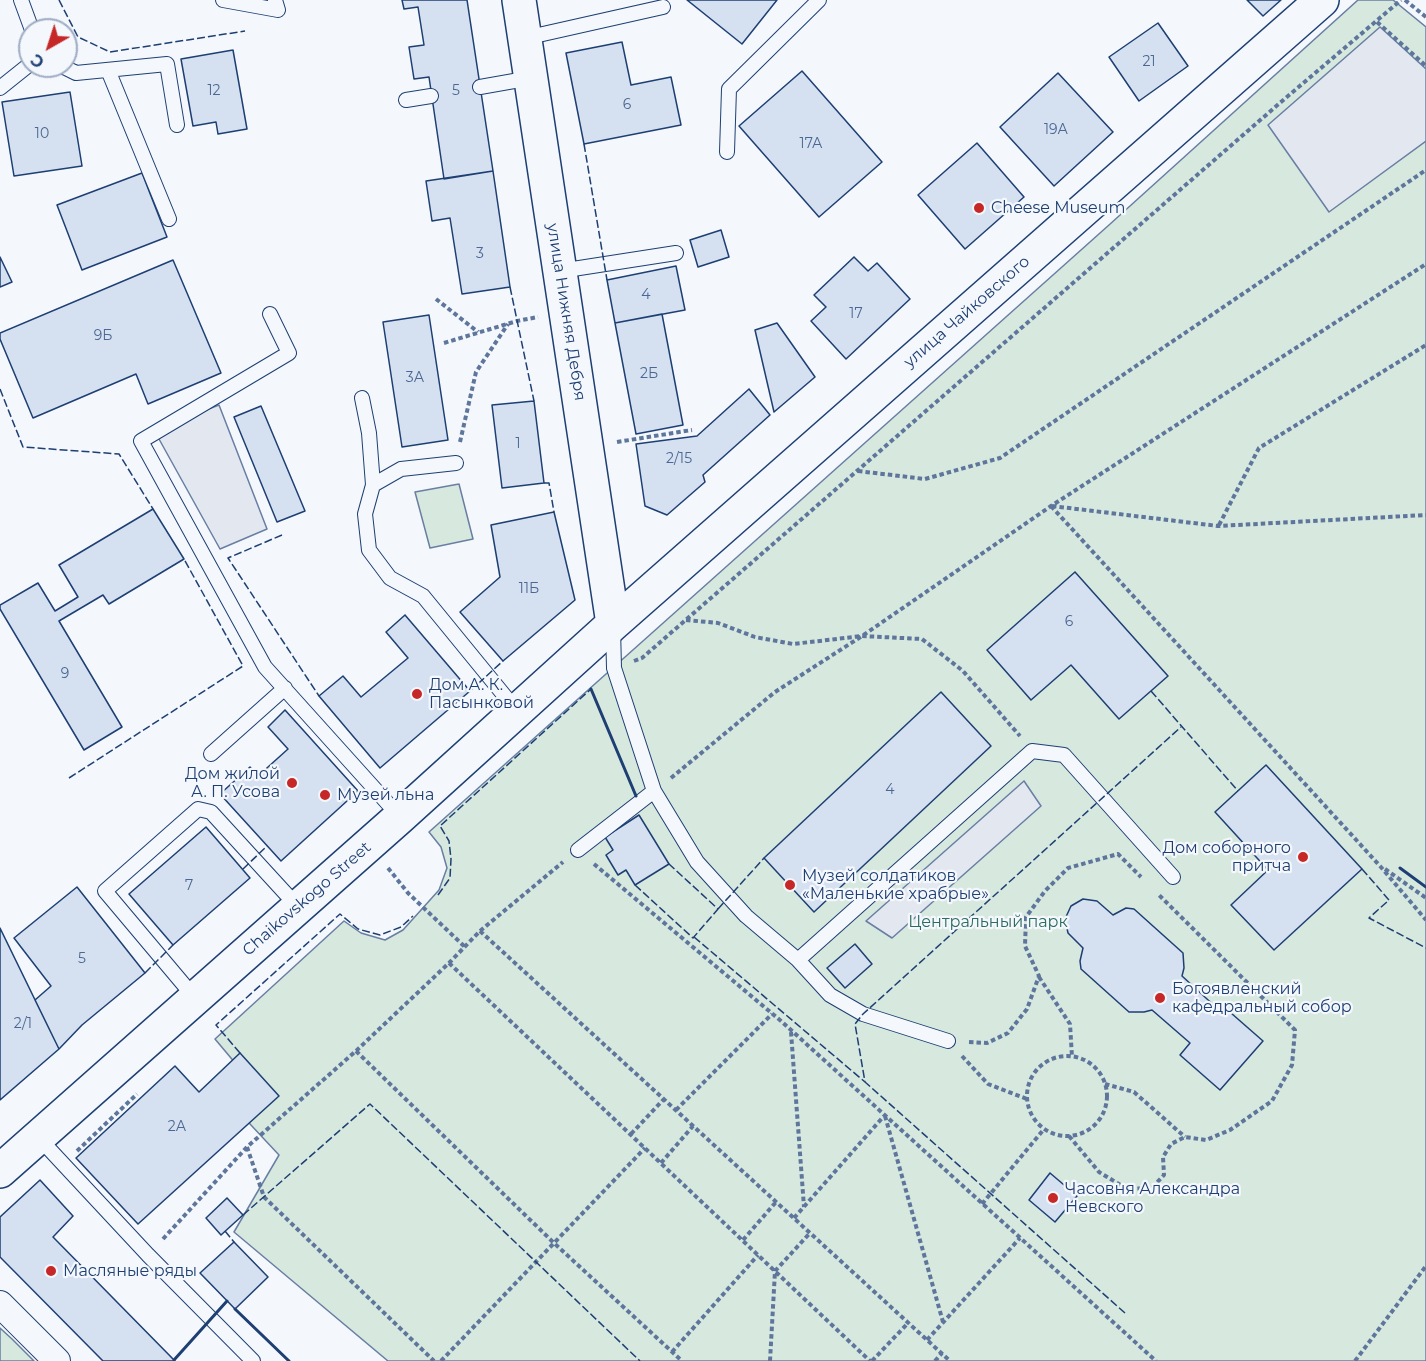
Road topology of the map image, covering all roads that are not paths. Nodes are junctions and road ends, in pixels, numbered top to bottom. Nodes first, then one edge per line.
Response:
1 (21, 0) edge
2 (223, 0) edge
3 (275, 0) edge
4 (519, 0) edge
5 (819, 0) edge
6 (1322, 0) edge
7 (663, 6) dead end
8 (28, 18) edge
9 (525, 38) junction
10 (108, 70) junction
11 (78, 73) edge
12 (18, 74) edge
13 (531, 78) junction
14 (480, 87) dead end
15 (0, 88) edge
16 (431, 96) dead end
17 (406, 100) dead end
18 (177, 124) dead end
19 (727, 152) dead end
20 (169, 219) dead end
21 (676, 253) dead end
22 (560, 272) junction
23 (270, 314) dead end
24 (362, 398) dead end
25 (456, 463) road end
26 (373, 486) junction
27 (612, 624) junction
28 (285, 688) junction
29 (517, 711) junction
30 (211, 754) dead end
31 (654, 791) junction
32 (400, 817) junction
33 (578, 850) road end
34 (1173, 877) dead end
35 (298, 907) junction
36 (798, 960) junction
37 (195, 998) junction
38 (948, 1041) road end
39 (38, 1137) junction
40 (0, 1171) edge
41 (0, 1304) edge
42 (57, 1361) edge
43 (253, 1361) edge

1 - 8 lane
2 - 3 lane
4 - 9 main road, улица Нижняя Дебря
5 - 19 lane
6 - 27 main road, улица Чайковского
7 - 9 lane
9 - 13 main road, улица Нижняя Дебря
10 - 11 lane
10 - 18 lane
10 - 20 lane
12 - 15 lane
13 - 14 lane
13 - 22 main road, улица Нижняя Дебря
16 - 17 lane
21 - 22 lane
22 - 27 main road, улица Нижняя Дебря
23 - 28 lane
24 - 26 lane
25 - 26 lane
26 - 29 lane
27 - 29 main road, Chaikovskogo Street
27 - 31 lane
28 - 30 lane
28 - 32 lane
29 - 32 main road, Chaikovskogo Street
31 - 33 lane
31 - 36 lane
32 - 35 main road, Chaikovskogo Street
34 - 36 lane
35 - 37 main road, Chaikovskogo Street
35 - 37 lane
36 - 38 lane
37 - 39 main road, Chaikovskogo Street
39 - 40 main road, Chaikovskogo Street
39 - 43 lane
41 - 42 street

